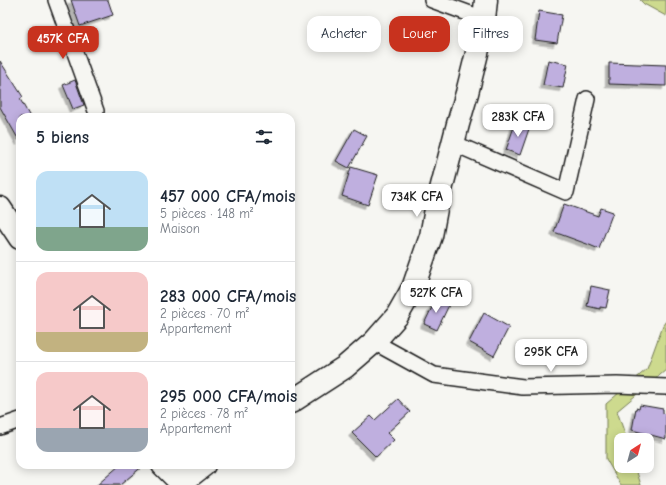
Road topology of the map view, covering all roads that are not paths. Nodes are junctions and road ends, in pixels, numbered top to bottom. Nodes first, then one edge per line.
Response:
1 (56, 0) edge
2 (432, 0) edge
3 (485, 10) edge
4 (587, 99) dead end
5 (96, 111) dead end
6 (453, 143) junction
7 (0, 208) edge
8 (16, 232) edge
9 (374, 342) junction
10 (666, 387) edge
11 (295, 399) edge
12 (16, 421) edge
13 (0, 427) edge
14 (167, 469) edge
15 (200, 469) edge
16 (183, 484) edge

1 - 5 street
2 - 3 street
3 - 6 street
4 - 6 street
6 - 9 street
7 - 8 street
9 - 10 street
9 - 11 street
12 - 13 street
14 - 16 street
15 - 16 street

